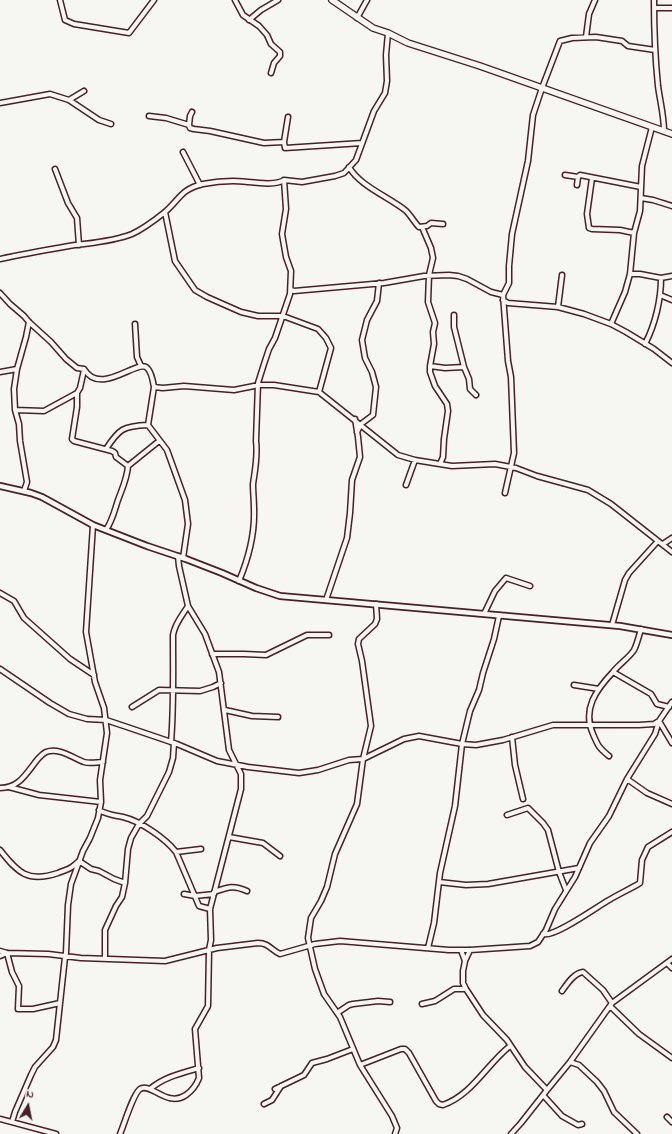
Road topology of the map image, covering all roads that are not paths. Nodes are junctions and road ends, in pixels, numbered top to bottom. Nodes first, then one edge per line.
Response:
1 (60, 0) edge
2 (154, 0) edge
3 (235, 0) edge
4 (278, 0) edge
5 (332, 0) edge
6 (367, 0) edge
7 (596, 0) edge
8 (654, 0) edge
9 (654, 8) junction
10 (672, 8) edge
11 (357, 18) junction
12 (249, 20) junction
13 (388, 33) junction
14 (586, 37) junction
15 (656, 50) junction
16 (271, 73) dead end
17 (542, 88) junction
18 (84, 91) dead end
19 (69, 100) junction
20 (0, 103) edge
21 (192, 112) dead end
22 (149, 116) dead end
23 (288, 117) dead end
24 (111, 124) dead end
25 (189, 125) junction
26 (652, 127) junction
27 (664, 131) junction
28 (672, 134) edge
29 (284, 142) junction
30 (362, 142) junction
31 (183, 152) dead end
32 (349, 167) junction
33 (54, 169) dead end
34 (565, 174) dead end
35 (578, 177) junction
36 (592, 178) junction
37 (284, 180) junction
38 (200, 185) junction
39 (577, 186) dead end
40 (641, 187) junction
41 (641, 198) junction
42 (672, 206) edge
43 (165, 212) junction
44 (443, 224) dead end
45 (422, 227) junction
46 (634, 233) junction
47 (79, 245) junction
48 (0, 259) edge
49 (630, 274) junction
50 (562, 275) dead end
51 (429, 276) junction
52 (672, 276) edge
53 (662, 278) junction
54 (379, 283) junction
55 (292, 292) junction
56 (0, 293) edge
57 (660, 295) junction
58 (503, 297) junction
59 (672, 300) edge
60 (508, 303) junction
61 (504, 307) junction
62 (558, 307) junction
63 (454, 315) dead end
64 (283, 316) junction
65 (29, 322) junction
66 (135, 324) dead end
67 (611, 324) junction
68 (645, 344) junction
69 (672, 363) edge
70 (141, 366) junction
71 (430, 366) junction
72 (464, 367) junction
73 (17, 369) junction
74 (84, 369) junction
75 (0, 372) edge
76 (259, 385) junction
77 (154, 387) junction
78 (319, 392) junction
79 (77, 393) junction
80 (476, 395) dead end
81 (16, 410) junction
82 (355, 419) junction
83 (361, 424) junction
84 (148, 425) junction
85 (358, 432) junction
86 (158, 441) junction
87 (106, 449) junction
88 (414, 460) junction
89 (440, 464) junction
90 (128, 466) junction
91 (512, 467) junction
92 (406, 485) dead end
93 (0, 486) edge
94 (24, 491) junction
95 (506, 493) dead end
96 (93, 525) junction
97 (106, 530) junction
98 (672, 538) edge
99 (657, 542) junction
100 (663, 544) junction
101 (672, 552) edge
102 (180, 557) junction
103 (239, 581) junction
104 (530, 586) dead end
105 (0, 593) edge
106 (326, 600) junction
107 (376, 604) junction
108 (188, 606) junction
109 (484, 614) junction
110 (499, 616) junction
111 (612, 625) junction
112 (641, 629) junction
113 (329, 634) dead end
114 (672, 635) edge
115 (212, 654) junction
116 (0, 669) edge
117 (613, 672) junction
118 (94, 675) junction
119 (221, 683) junction
120 (574, 685) dead end
121 (599, 688) junction
122 (173, 691) junction
123 (672, 702) edge
124 (132, 707) dead end
125 (669, 707) junction
126 (225, 710) junction
127 (278, 717) dead end
128 (106, 720) junction
129 (659, 721) junction
130 (589, 725) junction
131 (512, 737) junction
132 (173, 743) junction
133 (672, 743) edge
134 (462, 744) junction
135 (608, 756) dead end
136 (363, 759) junction
137 (103, 762) junction
138 (236, 764) junction
139 (627, 779) junction
140 (16, 787) junction
141 (0, 788) edge
142 (523, 799) dead end
143 (101, 802) junction
144 (672, 804) edge
145 (99, 810) junction
146 (507, 815) dead end
147 (139, 824) junction
148 (672, 832) edge
149 (229, 838) junction
150 (201, 849) dead end
151 (0, 850) edge
152 (176, 852) junction
153 (280, 856) dead end
154 (79, 861) junction
155 (579, 868) junction
156 (559, 872) junction
157 (439, 882) junction
158 (125, 883) junction
159 (566, 890) junction
160 (247, 891) dead end
161 (214, 893) junction
162 (184, 894) dead end
163 (195, 896) junction
164 (210, 909) junction
165 (544, 934) junction
166 (310, 945) junction
167 (428, 948) junction
168 (209, 950) junction
169 (461, 950) junction
170 (470, 950) junction
171 (0, 951) edge
172 (7, 953) junction
173 (0, 956) edge
174 (64, 957) junction
175 (105, 959) junction
176 (672, 959) edge
177 (465, 961) junction
178 (666, 963) junction
179 (672, 968) edge
180 (466, 989) junction
181 (562, 991) dead end
182 (390, 1002) dead end
183 (60, 1003) junction
184 (422, 1004) dead end
185 (612, 1005) junction
186 (337, 1013) junction
187 (510, 1046) junction
188 (353, 1049) junction
189 (672, 1058) edge
190 (570, 1062) junction
191 (360, 1065) junction
192 (199, 1068) junction
193 (282, 1086) junction
194 (150, 1089) junction
195 (275, 1089) dead end
196 (547, 1090) junction
197 (543, 1095) junction
198 (264, 1104) dead end
199 (668, 1117) dead end
200 (0, 1119) edge
201 (12, 1122) junction
202 (672, 1122) edge
203 (582, 1124) dead end
204 (56, 1134) edge
205 (120, 1134) edge
206 (395, 1134) edge
207 (511, 1134) edge
208 (637, 1134) edge

1 - 2 street
3 - 12 street
4 - 12 street
5 - 11 main road
6 - 11 street
7 - 14 street
8 - 9 street
9 - 10 street
9 - 15 street
11 - 13 main road
12 - 16 street
13 - 17 main road
13 - 30 street
14 - 15 street
14 - 17 street
15 - 27 street
17 - 26 main road
17 - 58 street
18 - 19 street
19 - 20 street
19 - 24 street
21 - 25 street
22 - 25 street
23 - 29 street
25 - 29 street
26 - 27 main road
26 - 40 street
27 - 28 main road
29 - 30 street
30 - 32 street
31 - 38 street
32 - 37 street
32 - 45 street
33 - 47 street
34 - 35 street
35 - 36 street
35 - 39 street
36 - 40 street
36 - 46 street
37 - 38 street
37 - 55 street
38 - 43 street
40 - 41 street
41 - 42 street
41 - 46 street
43 - 47 street
43 - 64 street
44 - 45 street
45 - 51 street
46 - 49 street
47 - 48 street
49 - 53 street
49 - 67 street
50 - 62 street
51 - 54 street
51 - 58 street
51 - 71 street
52 - 53 street
53 - 57 street
54 - 55 street
54 - 83 street
55 - 64 street
56 - 65 street
57 - 59 street
57 - 68 street
58 - 60 street
58 - 61 street
60 - 61 street
60 - 62 street
61 - 91 street
62 - 67 street
63 - 72 street
64 - 76 street
64 - 78 street
65 - 73 street
65 - 74 street
66 - 70 street
67 - 68 street
68 - 69 street
70 - 74 street
70 - 77 street
71 - 72 street
71 - 89 street
72 - 80 street
73 - 75 street
73 - 81 street
74 - 79 street
76 - 77 street
76 - 78 street
76 - 103 street
77 - 84 street
78 - 82 street
79 - 81 street
79 - 87 street
81 - 94 street
82 - 83 street
82 - 85 street
83 - 85 street
83 - 88 street
84 - 86 street
84 - 87 street
85 - 106 street
86 - 90 street
86 - 102 street
87 - 90 street
88 - 89 street
88 - 92 street
89 - 91 street
90 - 97 street
91 - 95 street
91 - 99 street
93 - 94 street
94 - 96 street
96 - 97 street
96 - 118 street
97 - 102 street
98 - 100 street
99 - 100 street
99 - 111 street
100 - 101 street
102 - 103 street
102 - 108 street
103 - 106 street
104 - 109 street
105 - 118 street
106 - 107 street
107 - 109 street
107 - 136 street
108 - 115 street
108 - 122 street
109 - 110 street
110 - 111 street
110 - 134 street
111 - 112 street
112 - 114 street
112 - 117 street
113 - 115 street
115 - 119 street
116 - 128 street
117 - 121 street
117 - 125 street
118 - 128 street
119 - 122 street
119 - 126 street
120 - 121 street
121 - 130 street
122 - 124 street
122 - 132 street
123 - 125 street
125 - 129 street
126 - 127 street
126 - 138 street
128 - 132 street
128 - 137 street
129 - 130 street
129 - 133 street
129 - 139 street
130 - 131 street
130 - 135 street
131 - 134 street
131 - 142 street
132 - 138 street
132 - 147 street
134 - 136 street
134 - 157 street
136 - 138 street
136 - 166 street
137 - 140 street
137 - 143 street
138 - 149 street
139 - 144 street
139 - 155 street
140 - 141 street
140 - 143 street
143 - 145 street
145 - 147 street
145 - 154 street
146 - 156 street
147 - 152 street
147 - 158 street
148 - 165 street
149 - 153 street
149 - 161 street
150 - 152 street
151 - 154 street
152 - 163 street
154 - 158 street
154 - 174 street
155 - 156 street
155 - 159 street
156 - 157 street
156 - 159 street
157 - 167 street
158 - 175 street
159 - 165 street
160 - 161 street
161 - 163 street
161 - 164 street
162 - 163 street
163 - 164 street
164 - 168 street
165 - 170 street
166 - 167 street
166 - 168 street
166 - 186 street
167 - 169 street
168 - 175 street
168 - 192 street
169 - 170 street
169 - 177 street
170 - 177 street
171 - 172 street
172 - 173 street
172 - 174 street
172 - 183 street
174 - 175 street
174 - 183 street
176 - 178 street
177 - 180 street
178 - 179 street
178 - 185 street
180 - 184 street
180 - 187 street
181 - 185 street
182 - 186 street
183 - 201 street
185 - 189 street
185 - 190 street
186 - 188 street
187 - 191 street
187 - 196 street
188 - 191 street
188 - 193 street
190 - 196 street
190 - 208 street
191 - 206 street
192 - 194 street
192 - 194 street
193 - 195 street
193 - 198 street
194 - 205 street
196 - 197 street
197 - 203 street
197 - 207 street
199 - 202 street
200 - 201 street
201 - 204 street

